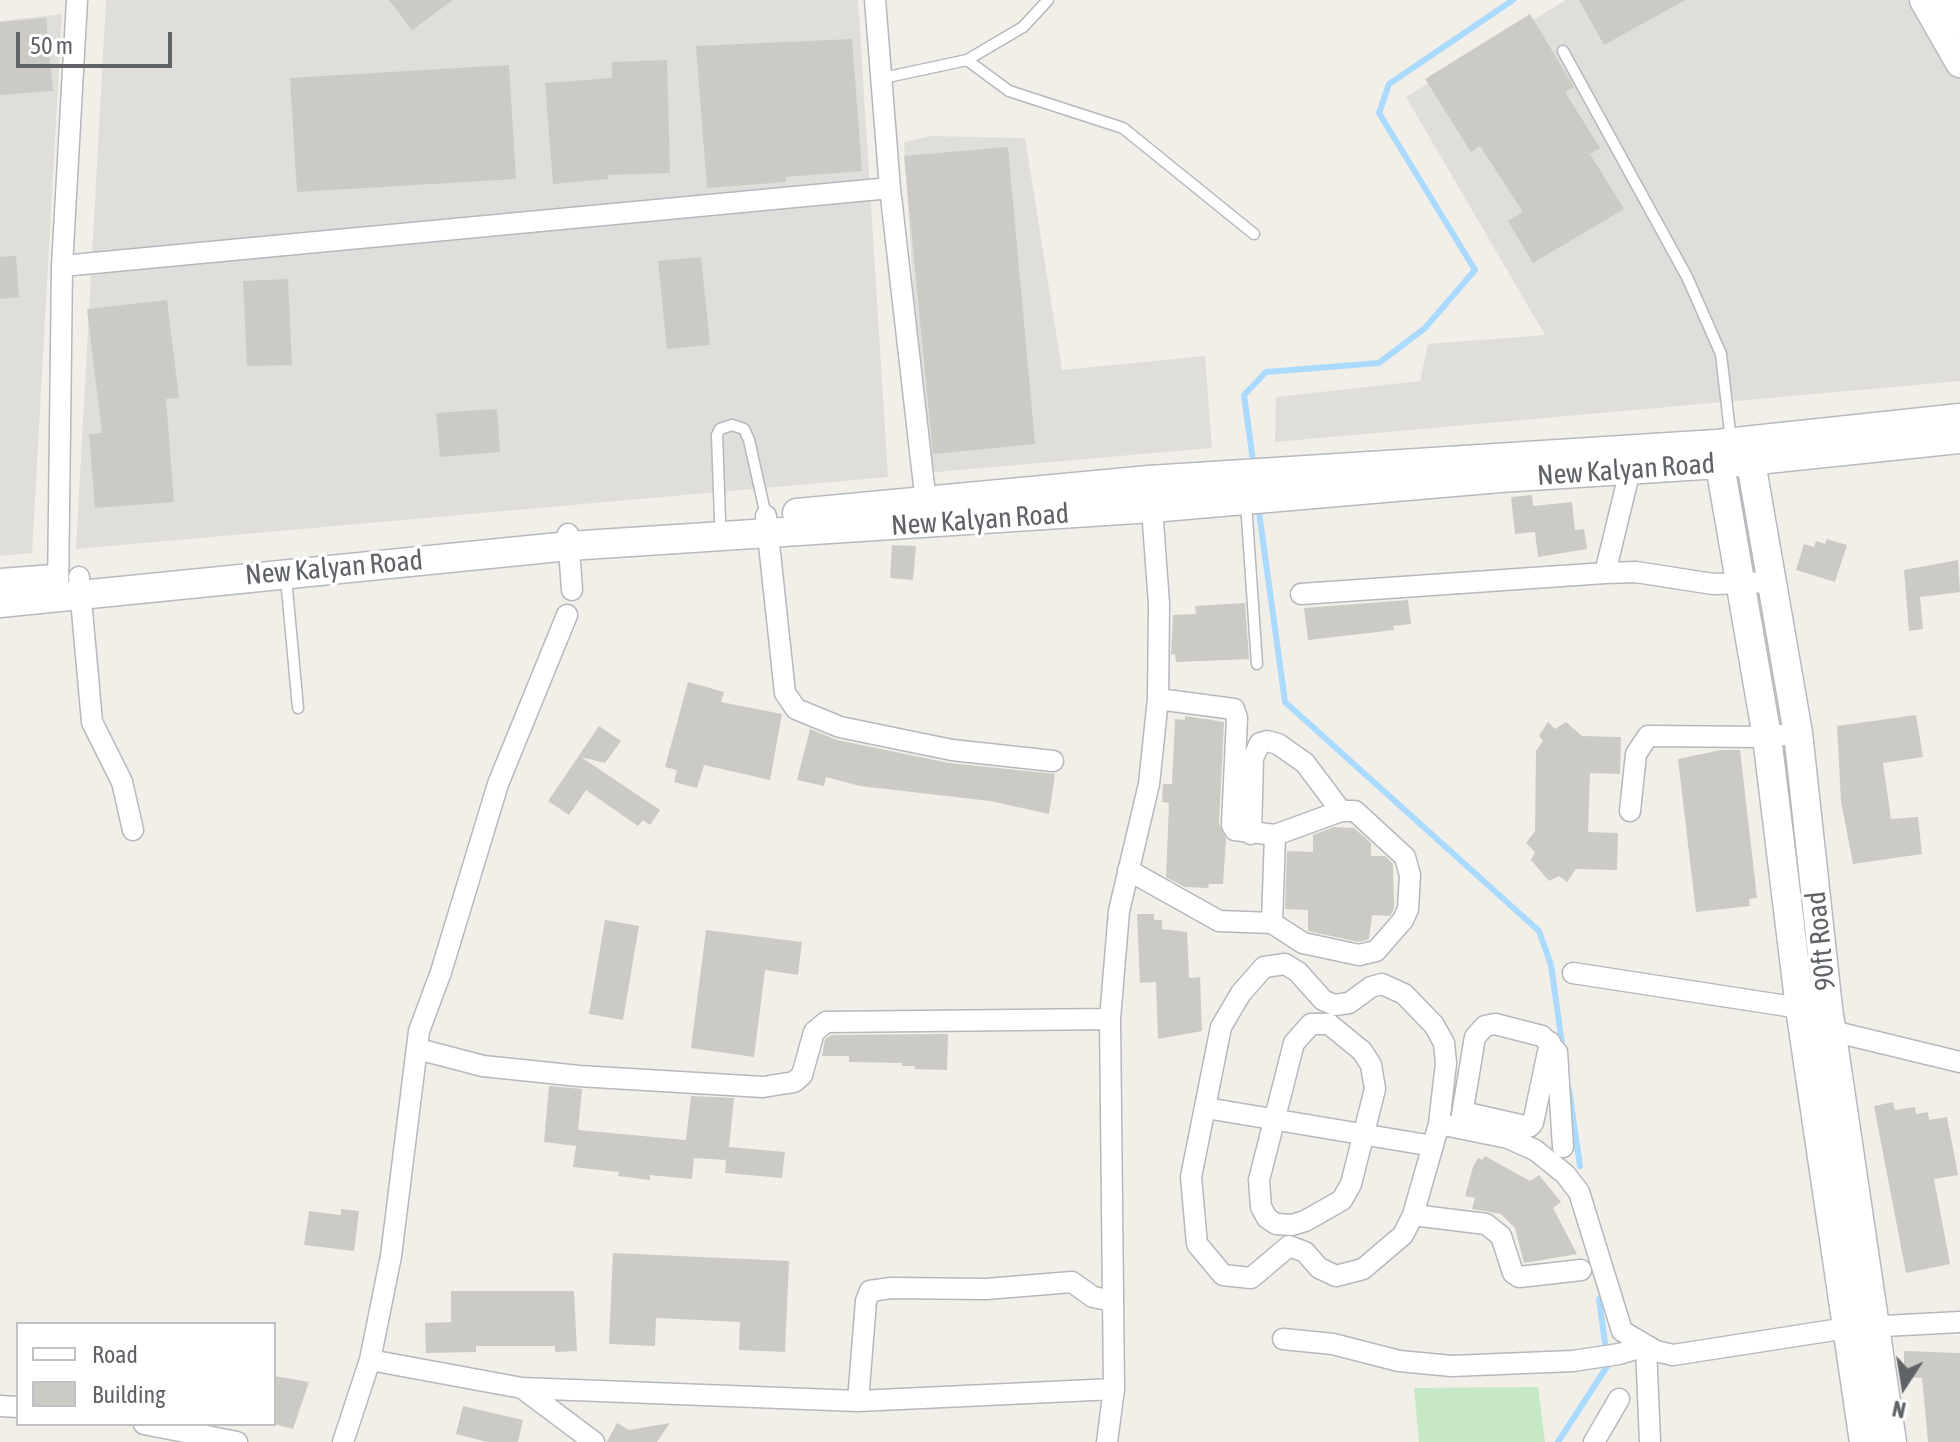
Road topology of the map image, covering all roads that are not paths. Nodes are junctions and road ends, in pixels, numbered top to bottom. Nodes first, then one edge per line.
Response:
1 (77, 0) edge
2 (875, 0) edge
3 (1048, 0) edge
4 (1945, 12) edge
5 (1563, 51) dead end
6 (967, 60) junction
7 (1960, 63) edge
8 (883, 78) junction
9 (890, 188) junction
10 (1254, 234) dead end
11 (62, 266) junction
12 (1960, 418) edge
13 (1960, 439) edge
14 (1733, 450) junction
15 (1499, 467) junction
16 (1630, 470) junction
17 (1149, 480) junction
18 (1246, 500) junction
19 (1152, 508) junction
20 (927, 513) junction
21 (720, 520) junction
22 (767, 525) junction
23 (569, 539) junction
24 (284, 566) junction
25 (1605, 573) junction
26 (1773, 582) junction
27 (0, 583) edge
28 (1742, 585) junction
29 (69, 587) junction
30 (572, 590) dead end
31 (1301, 594) dead end
32 (0, 603) edge
33 (567, 615) dead end
34 (1257, 664) dead end
35 (1158, 699) junction
36 (298, 708) dead end
37 (1798, 733) junction
38 (1767, 737) junction
39 (1053, 761) dead end
40 (1341, 811) junction
41 (1630, 811) dead end
42 (133, 830) dead end
43 (1251, 834) junction
44 (1275, 835) junction
45 (1128, 870) junction
46 (1272, 923) junction
47 (1573, 973) dead end
48 (1800, 1008) junction
49 (1331, 1014) junction
50 (1110, 1019) junction
51 (1832, 1031) junction
52 (1550, 1042) junction
53 (418, 1049) junction
54 (1960, 1062) edge
55 (1206, 1108) junction
56 (1461, 1119) junction
57 (1277, 1120) junction
58 (1439, 1124) junction
59 (1364, 1134) junction
60 (1433, 1146) junction
61 (1563, 1147) dead end
62 (1413, 1215) junction
63 (1290, 1236) junction
64 (1581, 1270) dead end
65 (1113, 1301) junction
66 (1960, 1322) edge
67 (1860, 1327) junction
68 (1283, 1339) dead end
69 (1646, 1346) junction
70 (370, 1360) junction
71 (522, 1388) junction
72 (1114, 1389) junction
73 (1619, 1399) dead end
74 (858, 1401) junction
75 (154, 1426) edge
76 (237, 1442) edge
77 (343, 1442) edge
78 (594, 1442) edge
79 (1107, 1442) edge
80 (1594, 1442) edge
81 (1650, 1442) edge
82 (1864, 1442) edge
83 (1892, 1442) edge

1 - 11 street
2 - 8 street
3 - 6 lane
4 - 7 street
5 - 14 lane
6 - 8 lane
6 - 10 lane
8 - 9 street
9 - 11 street
9 - 20 street
11 - 29 street
12 - 14 street, New Kalyan Road
13 - 14 street, New Kalyan Road
14 - 15 street, New Kalyan Road
14 - 16 street, New Kalyan Road
14 - 26 street, 90ft Road
14 - 28 street, 90ft Road
15 - 16 street, New Kalyan Road
15 - 17 street, New Kalyan Road
15 - 18 street, New Kalyan Road
16 - 25 street
17 - 19 street
17 - 20 street, New Kalyan Road
18 - 19 street, New Kalyan Road
18 - 34 lane
19 - 20 street, New Kalyan Road
19 - 35 street
20 - 22 street, New Kalyan Road
21 - 22 street, New Kalyan Road
21 - 22 lane
21 - 23 street, New Kalyan Road
22 - 23 street, New Kalyan Road
22 - 39 street
23 - 24 street, New Kalyan Road
23 - 30 street
24 - 29 street, New Kalyan Road
24 - 36 lane
25 - 28 street
25 - 31 street
26 - 28 street
26 - 37 street, 90ft Road
27 - 29 street
28 - 38 street, 90ft Road
29 - 32 street
29 - 42 street
33 - 53 street
35 - 43 street
35 - 45 street
37 - 38 street
37 - 51 street, 90ft Road
38 - 41 street
38 - 48 street, 90ft Road
40 - 43 street
40 - 44 street
40 - 46 street
43 - 44 street
44 - 46 street
45 - 46 street
45 - 50 street
47 - 48 street
48 - 67 street, 90ft Road
49 - 55 street
49 - 57 street
49 - 58 street
49 - 59 street
50 - 53 street
50 - 65 street
51 - 54 street
51 - 67 street, 90ft Road
52 - 56 street
52 - 56 street
52 - 61 street
53 - 70 street
55 - 57 street
55 - 63 street
56 - 58 street
56 - 69 street
57 - 59 street
57 - 63 street
58 - 60 street
59 - 60 street
59 - 63 street
60 - 62 street
62 - 63 street
62 - 64 street
65 - 72 street
65 - 74 street
66 - 67 street
67 - 69 street
67 - 82 street, 90ft Road
67 - 83 street, 90ft Road
68 - 69 street
69 - 81 street
70 - 71 street
70 - 77 street
71 - 74 street
71 - 78 street
72 - 74 street
72 - 79 street
73 - 80 street
75 - 76 street

